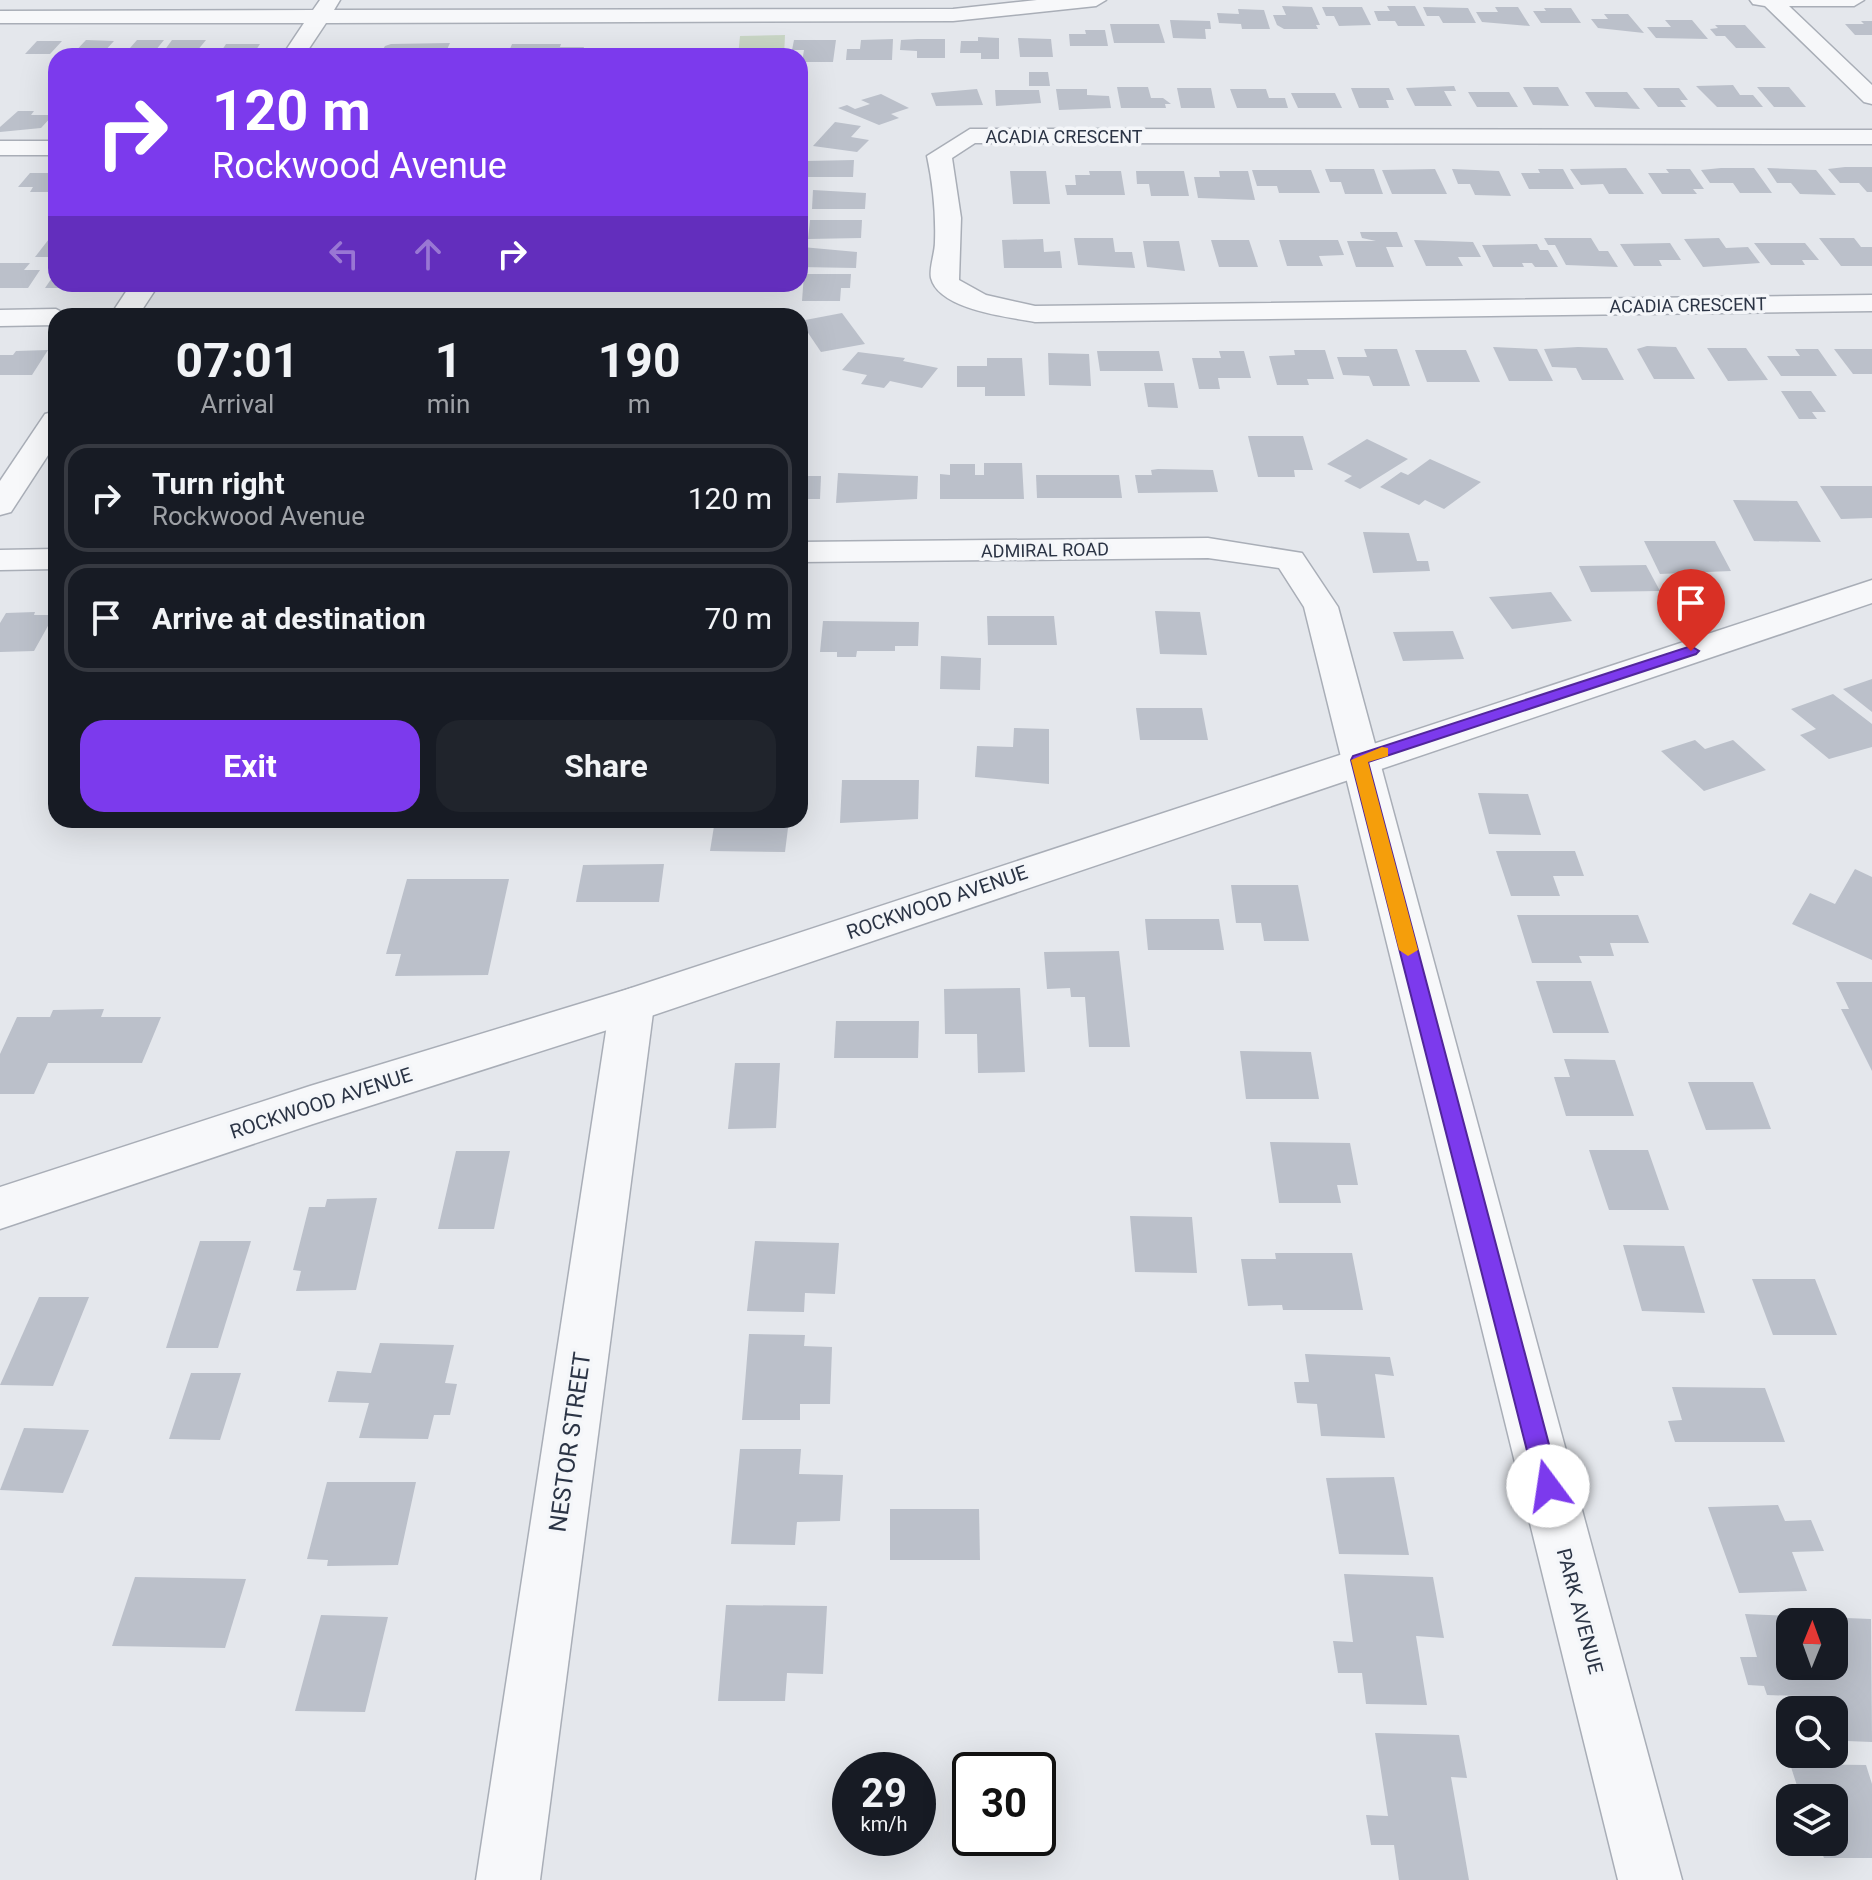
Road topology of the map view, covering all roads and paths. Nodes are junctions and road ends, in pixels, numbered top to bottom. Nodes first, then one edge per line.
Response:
1 (1096, 0) edge
2 (1760, 0) edge
3 (1854, 0) edge
4 (1771, 1) edge
5 (324, 9) edge
6 (0, 17) edge
7 (298, 48) edge
8 (1872, 97) edge
9 (1872, 137) edge
10 (0, 148) edge
11 (48, 148) edge
12 (1872, 303) edge
13 (48, 317) edge
14 (0, 318) edge
15 (48, 432) edge
16 (0, 505) edge
17 (808, 552) edge
18 (48, 559) edge
19 (0, 560) edge
20 (1290, 560) joint
21 (1872, 591) edge
22 (1359, 760) junction
23 (632, 1005) junction
24 (0, 1208) edge
25 (508, 1880) edge
26 (1650, 1880) edge

1 - 5 street
2 - 4 street
3 - 4 street
4 - 8 street
5 - 6 street
5 - 7 street
9 - 12 street, ACADIA CRESCENT
10 - 11 street
13 - 14 street
15 - 16 street
17 - 20 street, ADMIRAL ROAD
18 - 19 street
20 - 22 street, PARK AVENUE
21 - 22 street, ROCKWOOD AVENUE
22 - 23 street, ROCKWOOD AVENUE
22 - 26 street, PARK AVENUE
23 - 24 street, ROCKWOOD AVENUE
23 - 25 street, NESTOR STREET

